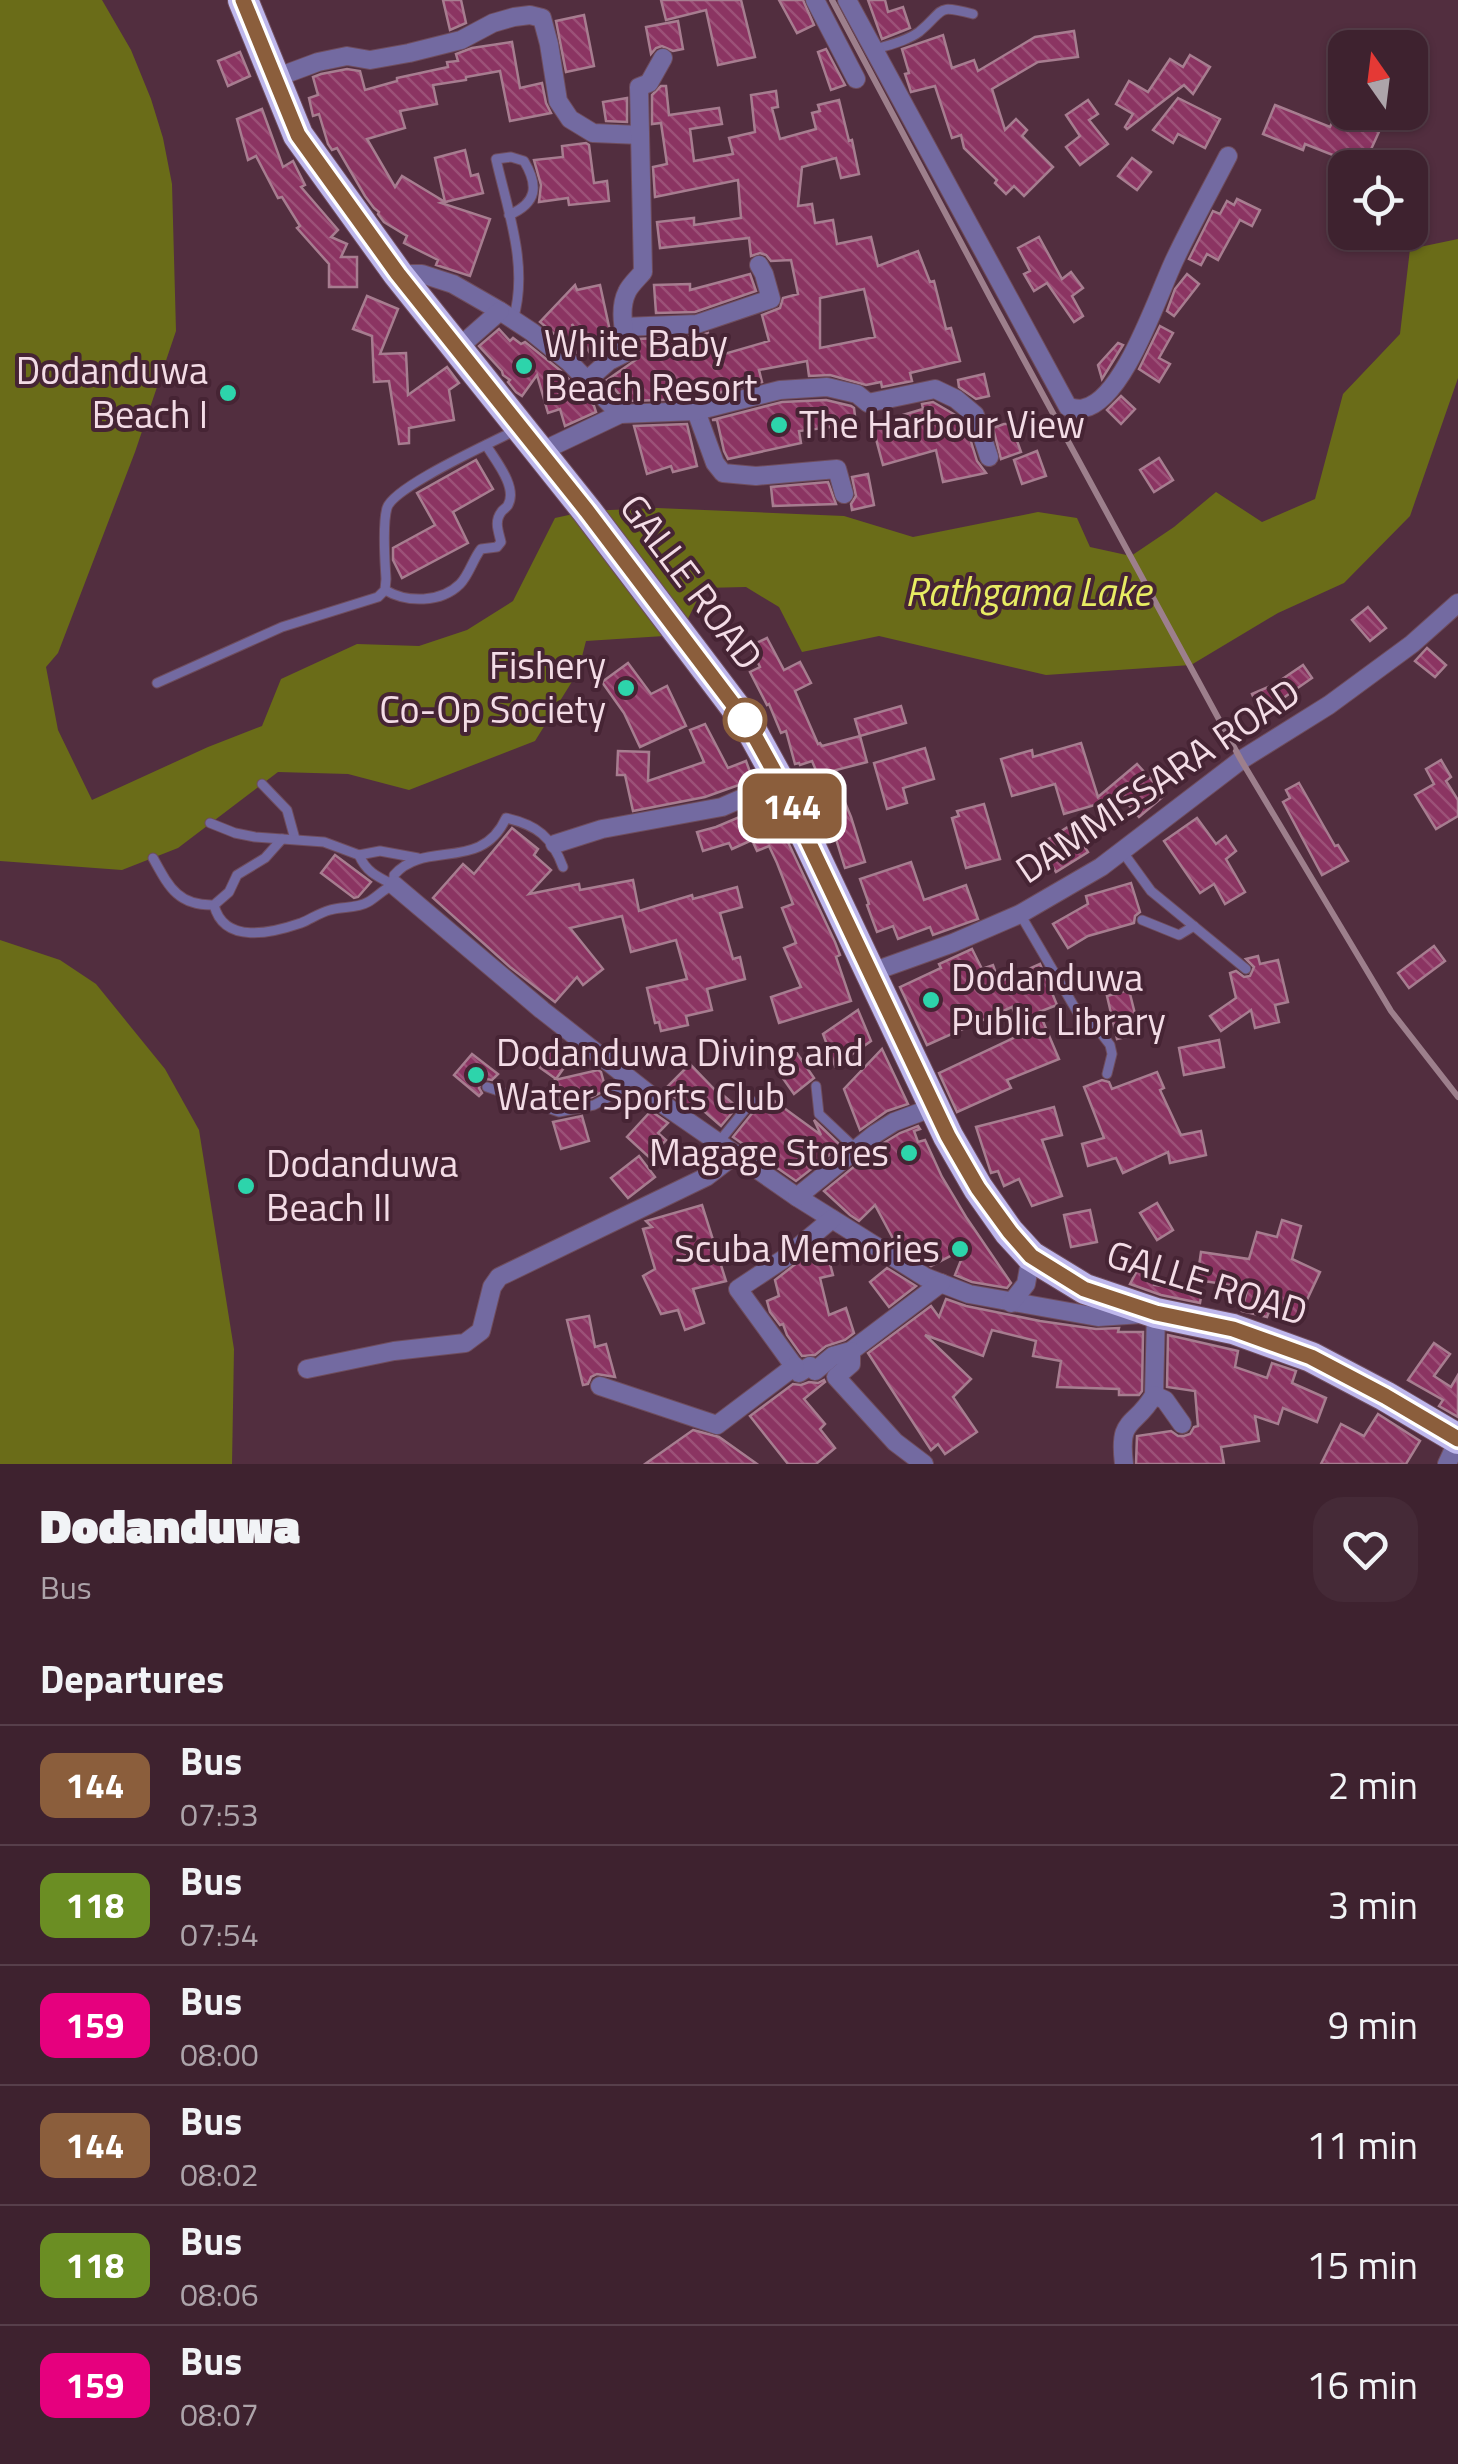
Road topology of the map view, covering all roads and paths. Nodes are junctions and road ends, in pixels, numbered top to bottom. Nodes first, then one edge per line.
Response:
1 (243, 0) edge
2 (816, 0) edge
3 (847, 0) edge
4 (973, 14) dead end
5 (874, 50) junction
6 (663, 58) dead end
7 (275, 78) junction
8 (856, 79) dead end
9 (640, 135) junction
10 (1228, 156) dead end
11 (509, 215) junction
12 (759, 265) dead end
13 (398, 274) junction
14 (507, 316) junction
15 (624, 326) junction
16 (458, 348) junction
17 (587, 380) junction
18 (696, 410) junction
19 (620, 414) junction
20 (520, 427) junction
21 (486, 445) junction
22 (540, 452) junction
23 (989, 457) dead end
24 (844, 494) dead end
25 (385, 590) junction
26 (1458, 603) edge
27 (157, 683) dead end
28 (780, 782) junction
29 (262, 784) dead end
30 (210, 823) dead end
31 (282, 839) junction
32 (295, 839) junction
33 (555, 844) junction
34 (1122, 851) junction
35 (359, 855) junction
36 (153, 858) dead end
37 (421, 859) junction
38 (563, 866) dead end
39 (394, 885) junction
40 (214, 905) junction
41 (1020, 914) junction
42 (1142, 920) dead end
43 (1194, 926) junction
44 (1246, 969) dead end
45 (872, 972) junction
46 (1107, 1074) dead end
47 (816, 1086) dead end
48 (487, 1087) dead end
49 (644, 1090) junction
50 (752, 1100) dead end
51 (934, 1107) junction
52 (718, 1142) junction
53 (856, 1149) junction
54 (736, 1154) junction
55 (798, 1197) junction
56 (832, 1219) junction
57 (1031, 1256) junction
58 (940, 1283) junction
59 (1011, 1303) junction
60 (1156, 1313) junction
61 (851, 1351) junction
62 (795, 1366) junction
63 (307, 1369) dead end
64 (600, 1386) dead end
65 (1154, 1395) junction
66 (1182, 1424) dead end
67 (1458, 1439) edge
68 (924, 1464) edge
69 (1124, 1464) edge
70 (1446, 1464) edge

1 - 7 highway, GALLE ROAD
2 - 8 street
3 - 5 street
4 - 5 lane
5 - 10 street
6 - 9 street
7 - 9 street
7 - 13 highway, GALLE ROAD
9 - 15 street
11 - 11 lane
11 - 14 lane
12 - 15 street
13 - 14 street
13 - 16 highway, GALLE ROAD
14 - 16 street
14 - 17 street
15 - 17 street
16 - 20 highway, GALLE ROAD
17 - 19 street
18 - 19 street
18 - 23 street
18 - 24 street
19 - 22 street
20 - 21 lane
20 - 22 highway, GALLE ROAD
21 - 25 lane
21 - 25 lane
22 - 28 highway, GALLE ROAD
25 - 27 lane
26 - 34 street, DAMMISSARA ROAD
28 - 33 street
28 - 45 highway, GALLE ROAD
29 - 32 lane
30 - 31 lane
31 - 32 lane
31 - 40 lane
32 - 35 lane
33 - 37 lane
33 - 38 lane
34 - 41 street, DAMMISSARA ROAD
34 - 43 lane
35 - 37 lane
35 - 39 lane
36 - 40 lane
37 - 39 lane
39 - 40 lane
39 - 49 street
41 - 45 street, DAMMISSARA ROAD
41 - 46 lane
42 - 43 lane
43 - 44 lane
45 - 51 highway, GALLE ROAD
47 - 53 lane
48 - 49 lane
49 - 52 street
50 - 52 lane
51 - 53 street
51 - 57 highway, GALLE ROAD
52 - 54 street
53 - 55 street
54 - 55 street
54 - 63 street
55 - 56 street
56 - 58 street
56 - 62 street
57 - 59 street
57 - 60 highway, GALLE ROAD
58 - 59 street
58 - 61 street
59 - 60 street
60 - 65 street
60 - 67 highway, GALLE ROAD
61 - 62 street
61 - 68 street
62 - 64 street
65 - 66 street
65 - 69 street
67 - 70 street

